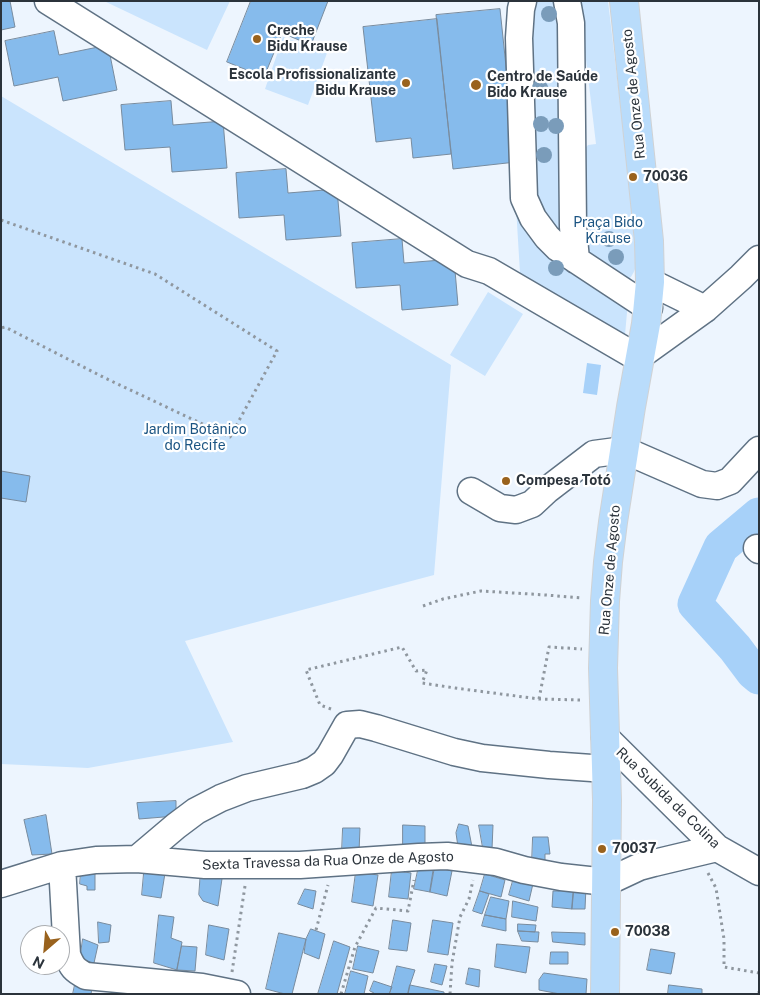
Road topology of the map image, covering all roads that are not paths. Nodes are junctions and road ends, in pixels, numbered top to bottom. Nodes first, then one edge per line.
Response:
1 (48, 1) edge
2 (523, 1) edge
3 (567, 1) edge
4 (624, 1) edge
5 (759, 259) edge
6 (576, 260) junction
7 (650, 282) junction
8 (649, 308) junction
9 (705, 309) junction
10 (641, 357) junction
11 (624, 450) junction
12 (759, 450) edge
13 (471, 491) dead end
14 (605, 737) junction
15 (606, 769) junction
16 (714, 849) junction
17 (137, 859) junction
18 (62, 865) junction
19 (759, 872) edge
20 (607, 882) junction
21 (1, 884) edge
22 (233, 993) edge
23 (605, 994) edge

1 - 10 street
2 - 6 street
3 - 6 street
4 - 7 main road, Rua Onze de Agosto
5 - 9 street
6 - 8 street
7 - 8 main road, Rua Onze de Agosto
7 - 9 street
8 - 10 main road, Rua Onze de Agosto
9 - 10 street
10 - 11 main road, Rua Onze de Agosto
11 - 12 street
11 - 13 street
11 - 14 main road, Rua Onze de Agosto
14 - 15 main road, Rua Onze de Agosto
14 - 16 street, Rua Subida da Colina
15 - 17 street
15 - 20 main road, Rua Onze de Agosto
16 - 19 street, Rua Subida da Colina
16 - 20 street
17 - 18 street, Sexta Travessa da Rua Onze de Agosto
17 - 20 street, Sexta Travessa da Rua Onze de Agosto
18 - 21 street, Sexta Travessa da Rua Onze de Agosto
18 - 22 street
20 - 23 main road, Rua Onze de Agosto

